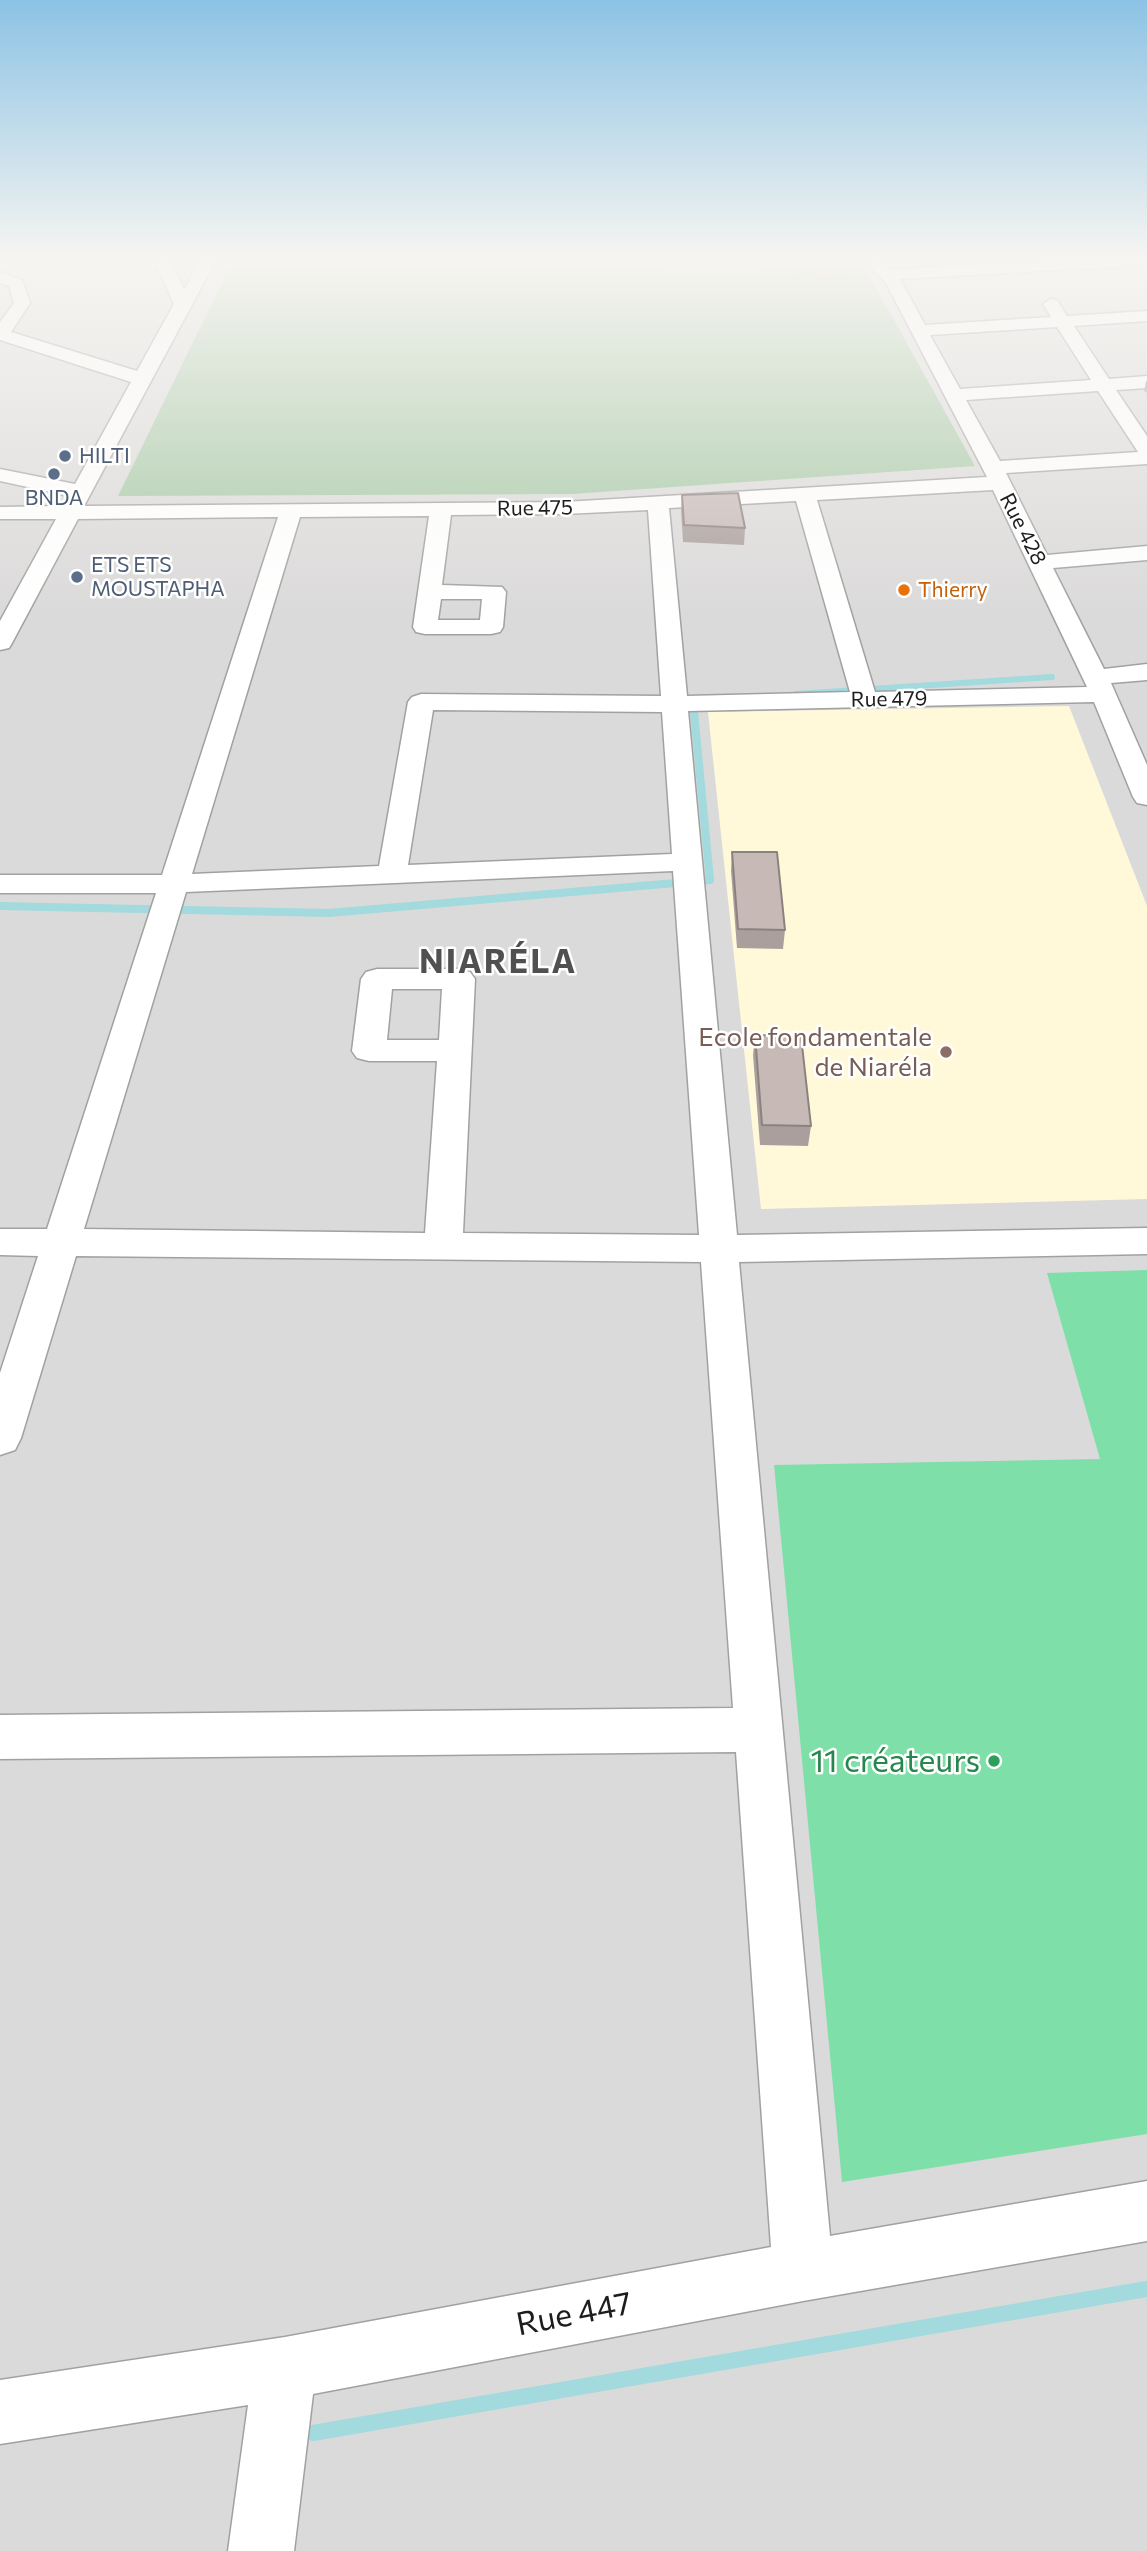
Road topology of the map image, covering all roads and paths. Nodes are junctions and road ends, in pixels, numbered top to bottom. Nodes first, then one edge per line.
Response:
1 (142, 379) edge
2 (947, 379) edge
3 (1101, 379) edge
4 (1147, 382) edge
5 (1104, 384) junction
6 (955, 395) junction
7 (1147, 452) edge
8 (1147, 458) edge
9 (0, 475) edge
10 (996, 476) junction
11 (81, 492) junction
12 (805, 495) junction
13 (657, 504) junction
14 (441, 509) junction
15 (291, 510) junction
16 (70, 512) junction
17 (0, 513) edge
18 (1147, 554) edge
19 (1040, 562) junction
20 (430, 592) dead end
21 (0, 643) edge
22 (1147, 672) edge
23 (1100, 686) junction
24 (865, 700) junction
25 (674, 705) junction
26 (1147, 797) edge
27 (687, 862) junction
28 (392, 875) junction
29 (0, 884) edge
30 (174, 884) junction
31 (455, 1050) dead end
32 (1147, 1241) edge
33 (0, 1242) edge
34 (62, 1243) junction
35 (443, 1246) junction
36 (719, 1249) junction
37 (0, 1438) edge
38 (759, 1730) junction
39 (0, 1737) edge
40 (1147, 2211) edge
41 (803, 2271) junction
42 (285, 2368) junction
43 (0, 2412) edge
44 (261, 2551) edge

1 - 11 street
2 - 6 street, Rue 428
3 - 5 street
4 - 5 street
5 - 6 street
5 - 7 street
6 - 10 street, Rue 428
8 - 10 street, Rue 475
9 - 11 street
10 - 12 street, Rue 475
10 - 19 street, Rue 428
11 - 16 street
12 - 13 street, Rue 475
12 - 24 street
13 - 14 street, Rue 475
13 - 25 street
14 - 15 street, Rue 475
14 - 20 street
15 - 16 street, Rue 475
15 - 30 street
16 - 17 street, Rue 475
16 - 21 street
18 - 19 street
19 - 23 street, Rue 428
22 - 23 street, Rue 479
23 - 24 street, Rue 479
23 - 26 street, Rue 428
24 - 25 street, Rue 479
25 - 27 street
25 - 28 street, Rue 479
27 - 28 street
27 - 36 street
28 - 30 street
29 - 30 street
30 - 34 street
31 - 35 street
32 - 36 street
33 - 34 street
34 - 35 street
34 - 37 street
35 - 36 street
36 - 38 street
38 - 39 street
38 - 41 street
40 - 41 street, Rue 447
41 - 42 street, Rue 447
42 - 43 street, Rue 447
42 - 44 street

